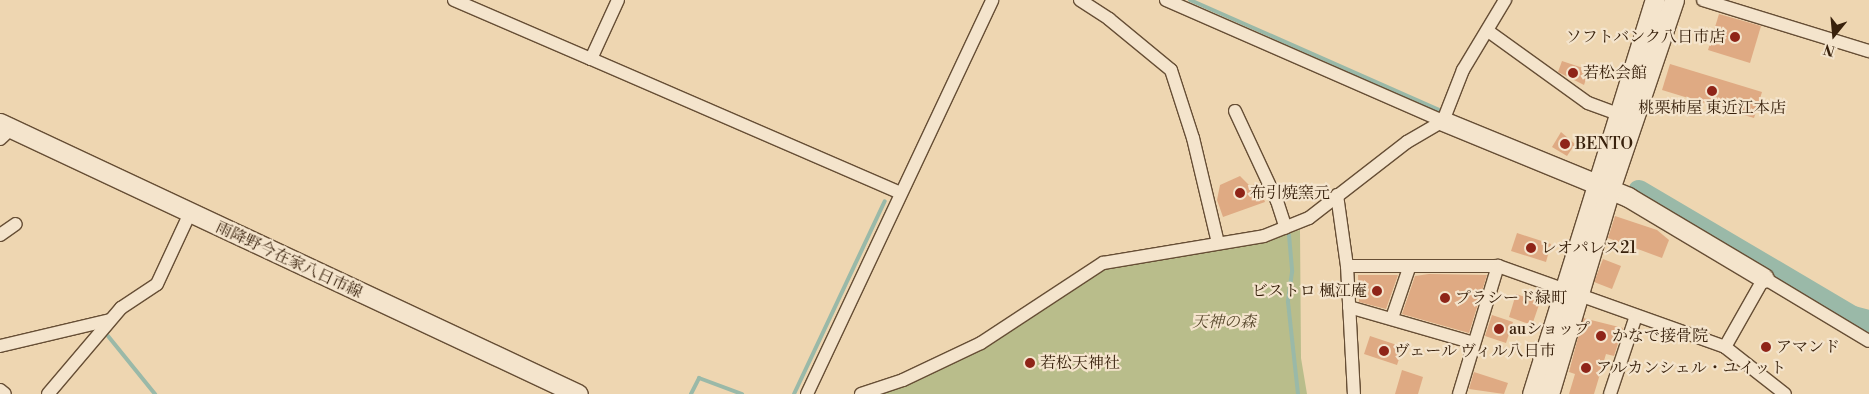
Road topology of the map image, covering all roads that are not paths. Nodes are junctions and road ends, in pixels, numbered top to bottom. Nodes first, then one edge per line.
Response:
1 (454, 0) edge
2 (618, 0) edge
3 (992, 0) edge
4 (1080, 0) edge
5 (1166, 0) edge
6 (1505, 0) edge
7 (1655, 0) edge
8 (1674, 0) edge
9 (1702, 0) edge
10 (1488, 31) junction
11 (1869, 51) edge
12 (591, 59) junction
13 (1235, 111) dead end
14 (1619, 114) junction
15 (1443, 121) junction
16 (4, 130) edge
17 (1604, 187) junction
18 (900, 193) junction
19 (1337, 195) junction
20 (190, 213) junction
21 (16, 224) dead end
22 (1286, 228) junction
23 (0, 235) edge
24 (1218, 243) junction
25 (1347, 266) junction
26 (1498, 266) junction
27 (1409, 268) junction
28 (1764, 278) junction
29 (1572, 292) junction
30 (1349, 307) junction
31 (1636, 316) junction
32 (1392, 318) junction
33 (110, 320) junction
34 (1869, 341) edge
35 (1474, 344) junction
36 (0, 346) edge
37 (1725, 346) junction
38 (0, 390) edge
39 (1615, 392) edge
40 (5, 394) edge
41 (48, 394) edge
42 (578, 394) edge
43 (807, 394) edge
44 (861, 394) edge
45 (1354, 394) edge
46 (1459, 394) edge
47 (1532, 394) edge
48 (1549, 394) edge
49 (1785, 394) edge

1 - 12 street
2 - 12 street
3 - 18 street
4 - 24 street
5 - 15 street
6 - 10 street
7 - 14 street
8 - 17 street
9 - 11 street
10 - 14 street
10 - 15 street
12 - 18 street
13 - 22 street
14 - 17 street
15 - 17 street
15 - 19 street
16 - 20 street, 雨降野今在家八日市線
17 - 28 street
17 - 29 street
18 - 43 street
19 - 22 street
19 - 25 street
20 - 33 street
20 - 42 street, 雨降野今在家八日市線
21 - 23 street
22 - 24 street
24 - 44 street
25 - 27 street
25 - 30 street
26 - 27 street
26 - 29 street
26 - 35 street
27 - 32 street
28 - 34 street
28 - 37 street
29 - 31 street
29 - 47 street
29 - 48 street
30 - 32 street
30 - 45 street
31 - 37 street
31 - 39 street
32 - 35 street
33 - 36 street
33 - 41 street
35 - 46 street
37 - 49 street
38 - 40 street

